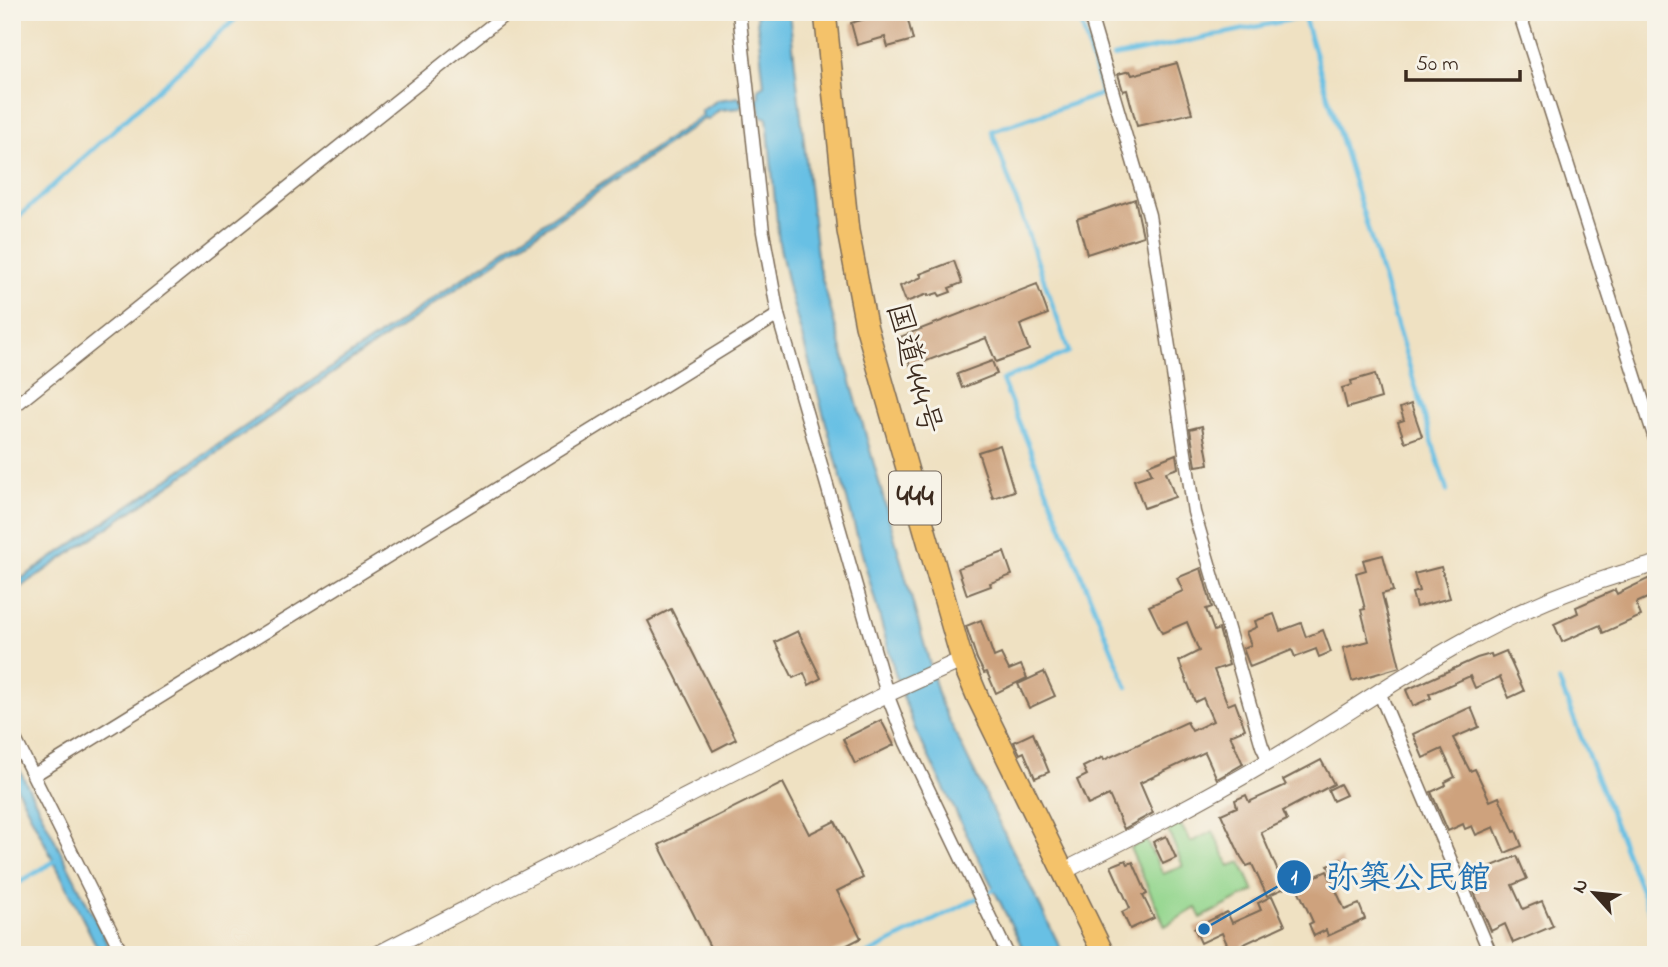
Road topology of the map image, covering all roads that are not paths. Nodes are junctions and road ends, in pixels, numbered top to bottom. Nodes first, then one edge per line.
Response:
1 (508, 12) edge
2 (739, 12) edge
3 (825, 12) edge
4 (1089, 12) edge
5 (1519, 12) edge
6 (778, 315) junction
7 (12, 408) edge
8 (1656, 442) edge
9 (1656, 564) edge
10 (962, 660) junction
11 (891, 692) junction
12 (1379, 692) junction
13 (12, 733) edge
14 (1269, 761) junction
15 (34, 775) junction
16 (1063, 872) junction
17 (123, 955) edge
18 (376, 955) edge
19 (1008, 955) edge
20 (1104, 955) edge
21 (1491, 955) edge

1 - 7 street
2 - 6 street
3 - 10 highway, 国道444号 / 444
4 - 14 street
5 - 8 street
6 - 11 street
6 - 15 street
9 - 12 street
10 - 11 street
10 - 16 highway, 国道444号 / 444
11 - 18 street
11 - 19 street
12 - 14 street
12 - 21 street
13 - 15 street
14 - 16 street
15 - 17 street
16 - 20 highway, 国道444号 / 444

